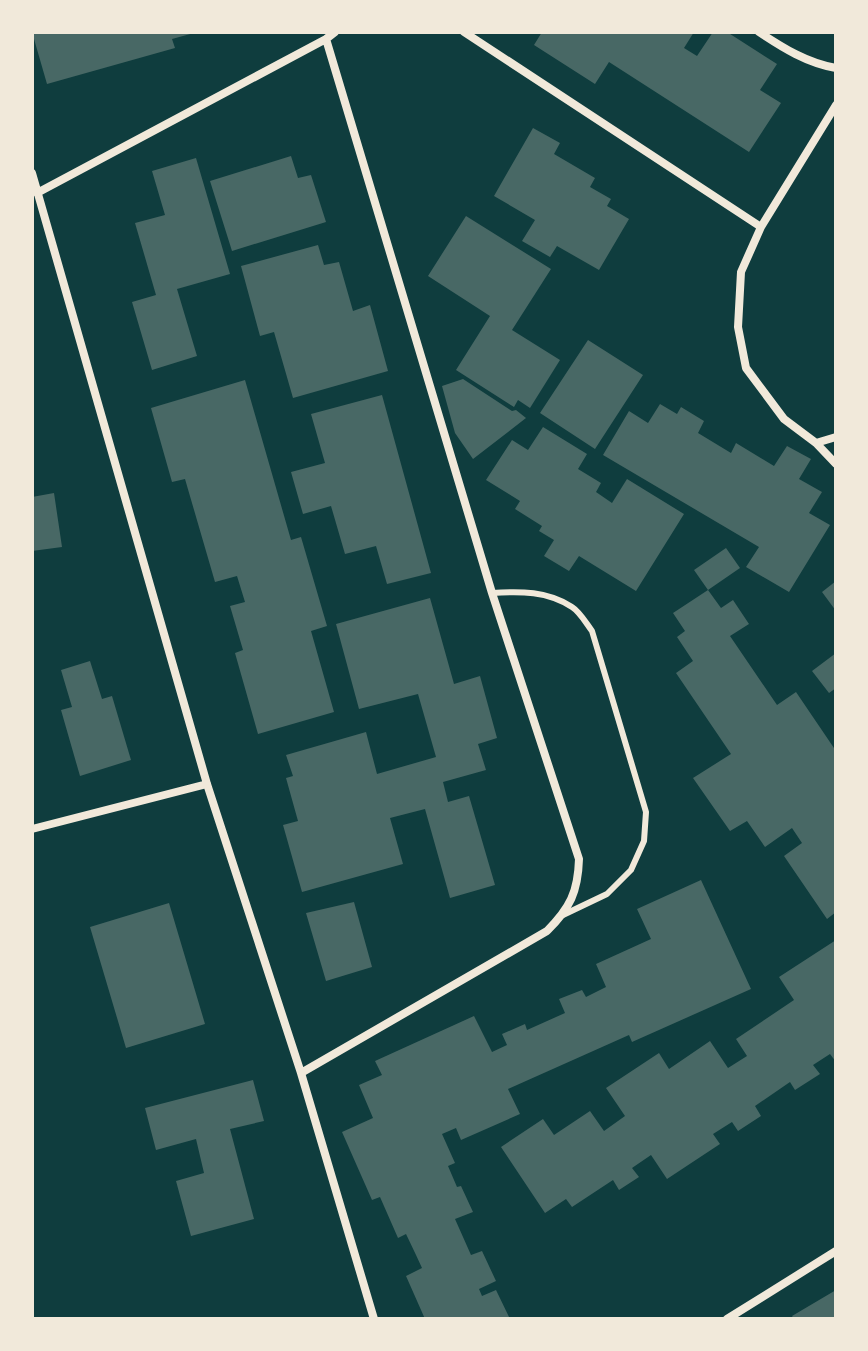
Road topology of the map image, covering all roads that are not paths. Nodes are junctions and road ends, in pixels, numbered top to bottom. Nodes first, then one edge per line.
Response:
1 (335, 32) edge
2 (464, 32) edge
3 (759, 32) edge
4 (326, 39) junction
5 (836, 68) edge
6 (836, 105) edge
7 (32, 173) edge
8 (37, 193) junction
9 (761, 227) junction
10 (836, 437) edge
11 (816, 443) junction
12 (836, 464) edge
13 (492, 593) junction
14 (207, 784) junction
15 (32, 829) edge
16 (563, 915) junction
17 (301, 1073) junction
18 (836, 1251) edge
19 (374, 1319) edge
20 (727, 1319) edge

1 - 4 street
2 - 9 street
3 - 5 street
4 - 8 street
4 - 13 street
6 - 9 street
7 - 8 street
8 - 14 street
9 - 11 street
10 - 11 street
11 - 12 street
13 - 16 street
13 - 16 lane
14 - 15 street
14 - 17 street
16 - 17 street
17 - 19 street
18 - 20 street

